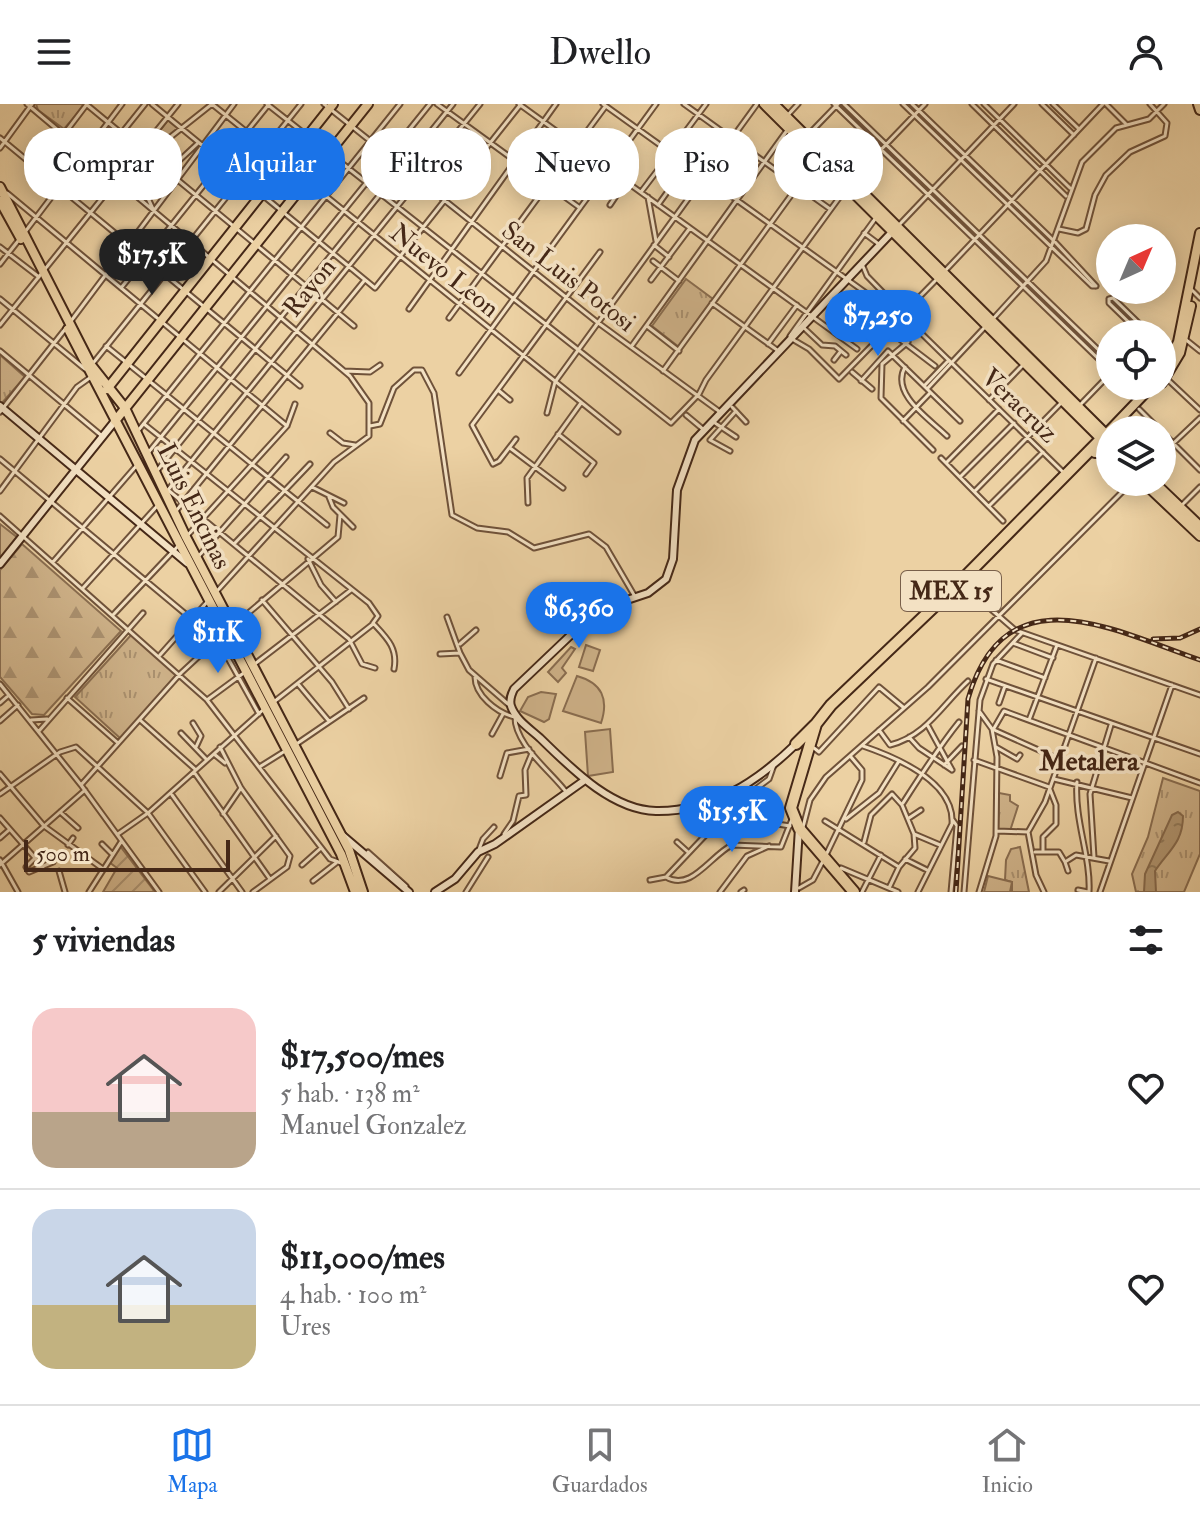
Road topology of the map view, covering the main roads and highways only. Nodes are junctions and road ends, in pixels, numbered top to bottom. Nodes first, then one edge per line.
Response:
1 (368, 104) edge
2 (764, 104) edge
3 (774, 104) edge
4 (329, 105) edge
5 (785, 117) edge
6 (0, 187) edge
7 (863, 200) edge
8 (865, 200) edge
9 (0, 201) edge
10 (895, 229) junction
11 (1200, 233) edge
12 (22, 236) junction
13 (1200, 262) edge
14 (1194, 293) edge
15 (989, 323) junction
16 (1176, 337) edge
17 (1176, 355) edge
18 (93, 373) junction
19 (109, 387) junction
20 (102, 396) junction
21 (1141, 401) edge
22 (125, 408) junction
23 (1128, 416) edge
24 (115, 421) junction
25 (1096, 428) edge
26 (1092, 430) joint
27 (1096, 433) edge
28 (1096, 450) edge
29 (1158, 496) edge
30 (1169, 496) edge
31 (1200, 526) edge
32 (1200, 536) edge
33 (962, 584) junction
34 (246, 671) junction
35 (265, 709) junction
36 (816, 724) junction
37 (796, 744) road end
38 (814, 749) junction
39 (800, 829) junction
40 (826, 854) junction
41 (361, 879) junction
42 (857, 889) edge
43 (355, 892) edge
44 (363, 892) edge
45 (372, 892) edge

1 - 22 main road
2 - 5 main road
3 - 5 main road
4 - 19 main road
6 - 12 main road
7 - 10 main road
8 - 10 main road
9 - 12 main road
10 - 15 main road
11 - 14 main road
12 - 18 main road
13 - 14 main road
14 - 16 main road
14 - 17 main road
15 - 25 main road
15 - 26 main road
18 - 19 main road, Luis Encinas
18 - 20 main road
19 - 20 main road
19 - 22 main road, Luis Encinas
20 - 24 main road
21 - 23 main road
22 - 24 main road
22 - 34 main road, Luis Encinas
24 - 34 main road
26 - 27 highway
28 - 33 highway, MEX 15
29 - 32 main road
30 - 31 main road
33 - 36 highway, MEX 15
33 - 38 highway, MEX 15
34 - 35 main road, Luis Encinas
35 - 41 main road, Luis Encinas
35 - 43 main road
36 - 37 highway
36 - 38 highway, MEX 15
38 - 39 highway, MEX 15
38 - 39 highway, MEX 15
39 - 40 highway
40 - 42 highway
40 - 42 highway
41 - 44 main road, Luis Encinas
41 - 45 main road

